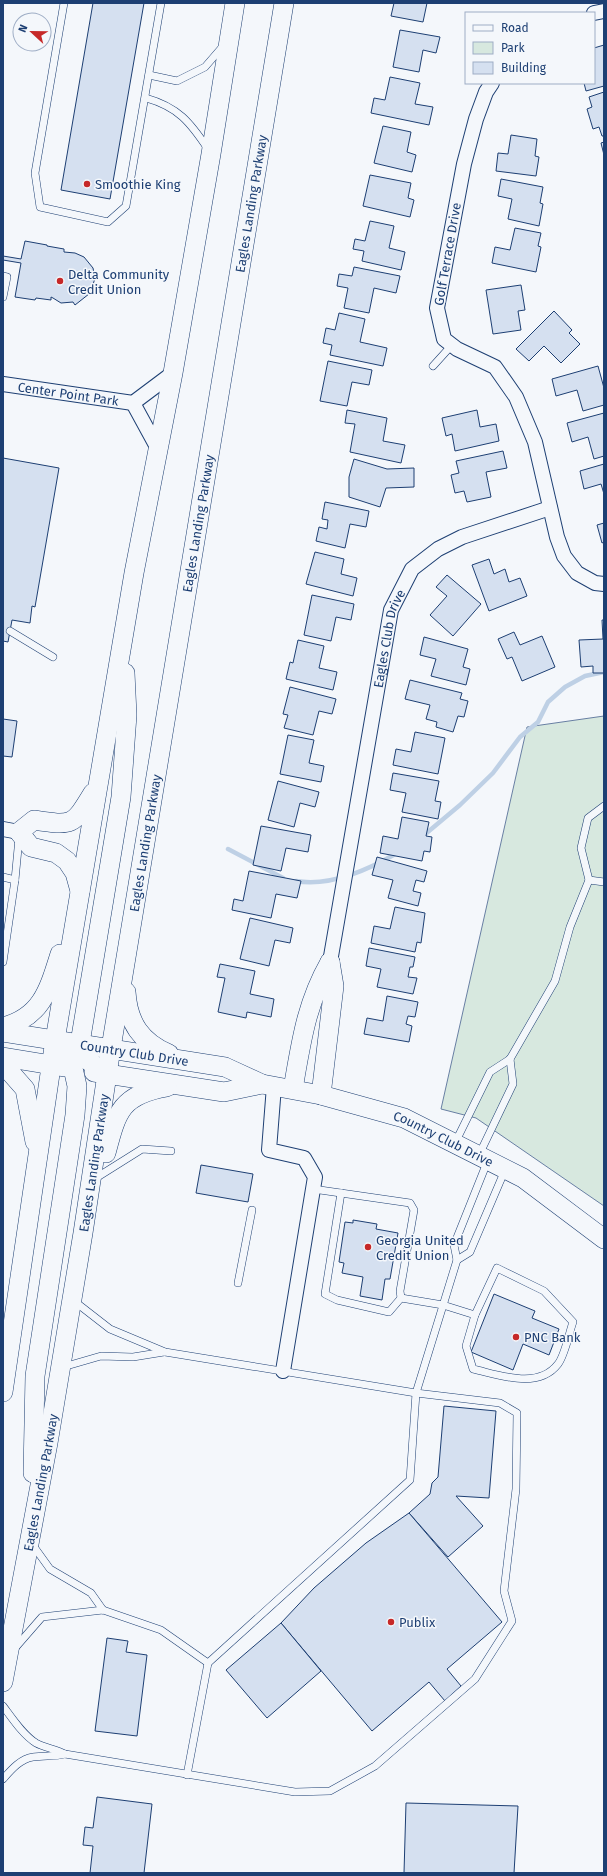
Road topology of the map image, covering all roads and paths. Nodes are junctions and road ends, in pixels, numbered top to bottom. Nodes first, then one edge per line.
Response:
1 (64, 3) edge
2 (161, 3) edge
3 (235, 3) edge
4 (284, 3) edge
5 (297, 3) edge
6 (229, 39) junction
7 (150, 75) junction
8 (491, 84) edge
9 (146, 98) junction
10 (267, 107) junction
11 (212, 154) junction
12 (3, 276) edge
13 (3, 297) edge
14 (452, 345) junction
15 (433, 366) dead end
16 (173, 373) junction
17 (3, 384) edge
18 (133, 403) junction
19 (157, 447) junction
20 (550, 508) junction
21 (604, 584) edge
22 (10, 631) dead end
23 (124, 634) junction
24 (53, 657) dead end
25 (98, 785) junction
26 (604, 806) edge
27 (11, 830) edge
28 (3, 877) edge
29 (15, 880) junction
30 (589, 880) junction
31 (604, 882) edge
32 (80, 891) junction
33 (3, 962) edge
34 (330, 962) junction
35 (124, 969) junction
36 (3, 1027) edge
37 (3, 1032) edge
38 (55, 1040) junction
39 (80, 1044) junction
40 (111, 1048) junction
41 (3, 1058) edge
42 (510, 1059) junction
43 (183, 1060) junction
44 (3, 1064) edge
45 (51, 1065) junction
46 (73, 1068) junction
47 (107, 1074) junction
48 (178, 1085) junction
49 (268, 1085) junction
50 (293, 1089) junction
51 (321, 1095) junction
52 (454, 1143) junction
53 (171, 1151) dead end
54 (483, 1158) junction
55 (38, 1160) junction
56 (506, 1169) junction
57 (99, 1176) junction
58 (313, 1189) junction
59 (341, 1193) junction
60 (252, 1210) dead end
61 (83, 1233) junction
62 (604, 1239) edge
63 (457, 1260) junction
64 (238, 1283) dead end
65 (401, 1298) junction
66 (72, 1300) junction
67 (444, 1305) junction
68 (475, 1315) junction
69 (9, 1318) edge
70 (165, 1352) junction
71 (61, 1368) junction
72 (283, 1371) junction
73 (3, 1392) edge
74 (416, 1393) junction
75 (31, 1535) junction
76 (104, 1610) junction
77 (8, 1655) junction
78 (208, 1663) junction
79 (3, 1682) edge
80 (3, 1706) edge
81 (65, 1754) junction
82 (187, 1775) junction
83 (3, 1779) edge

1 - 9 lane
2 - 7 lane
3 - 6 main road
4 - 10 main road, Eagles Landing Parkway
5 - 10 main road
6 - 7 lane
6 - 11 main road
7 - 9 lane
8 - 14 street, Golf Terrace Drive
9 - 11 lane
10 - 35 main road, Eagles Landing Parkway
11 - 16 main road
12 - 13 lane
14 - 15 lane
14 - 20 street, Golf Terrace Drive
16 - 18 street, Center Point Park
16 - 19 main road
17 - 18 street, Center Point Park
18 - 19 street, Center Point Park
19 - 23 main road
20 - 21 street
20 - 34 street, Eagles Club Drive
22 - 24 lane
23 - 25 main road
23 - 39 main road
25 - 27 main road
25 - 32 main road
26 - 30 lane
27 - 29 lane
27 - 32 main road
28 - 29 lane
29 - 33 lane
30 - 31 lane
30 - 42 lane
32 - 36 main road
32 - 38 main road
34 - 50 main road
34 - 51 main road
35 - 40 main road, Eagles Landing Parkway
35 - 43 main road
37 - 38 main road, Country Club Drive
38 - 39 main road, Country Club Drive
38 - 45 main road
38 - 46 main road
39 - 40 main road, Country Club Drive
39 - 47 main road
40 - 43 main road, Country Club Drive
40 - 47 main road, Eagles Landing Parkway
41 - 45 main road, Country Club Drive
42 - 52 lane
42 - 54 lane
43 - 49 main road, Country Club Drive
44 - 55 main road
45 - 46 main road, Country Club Drive
45 - 55 main road
46 - 47 main road, Country Club Drive
46 - 75 main road
47 - 48 main road, Country Club Drive
47 - 61 main road, Eagles Landing Parkway
48 - 49 main road, Country Club Drive
48 - 57 main road
49 - 50 main road, Country Club Drive
49 - 58 street
50 - 51 main road, Country Club Drive
51 - 52 main road, Country Club Drive
52 - 54 main road, Country Club Drive
53 - 57 lane
54 - 56 main road, Country Club Drive
54 - 63 lane
55 - 69 main road
56 - 62 main road, Country Club Drive
56 - 63 lane
57 - 61 main road
58 - 59 lane
58 - 72 street
59 - 65 lane
59 - 65 lane
60 - 64 lane
61 - 66 main road, Eagles Landing Parkway
63 - 67 lane
65 - 67 lane
66 - 70 lane
66 - 71 main road, Eagles Landing Parkway
67 - 68 lane
67 - 74 lane
68 - 68 lane
69 - 73 main road
70 - 71 lane
70 - 72 lane
71 - 75 main road, Eagles Landing Parkway
72 - 74 lane
74 - 78 lane
74 - 82 lane
75 - 76 lane
75 - 77 main road, Eagles Landing Parkway
76 - 77 lane
76 - 78 lane
77 - 79 main road, Eagles Landing Parkway
78 - 82 lane
80 - 81 lane
81 - 82 lane
81 - 83 lane

